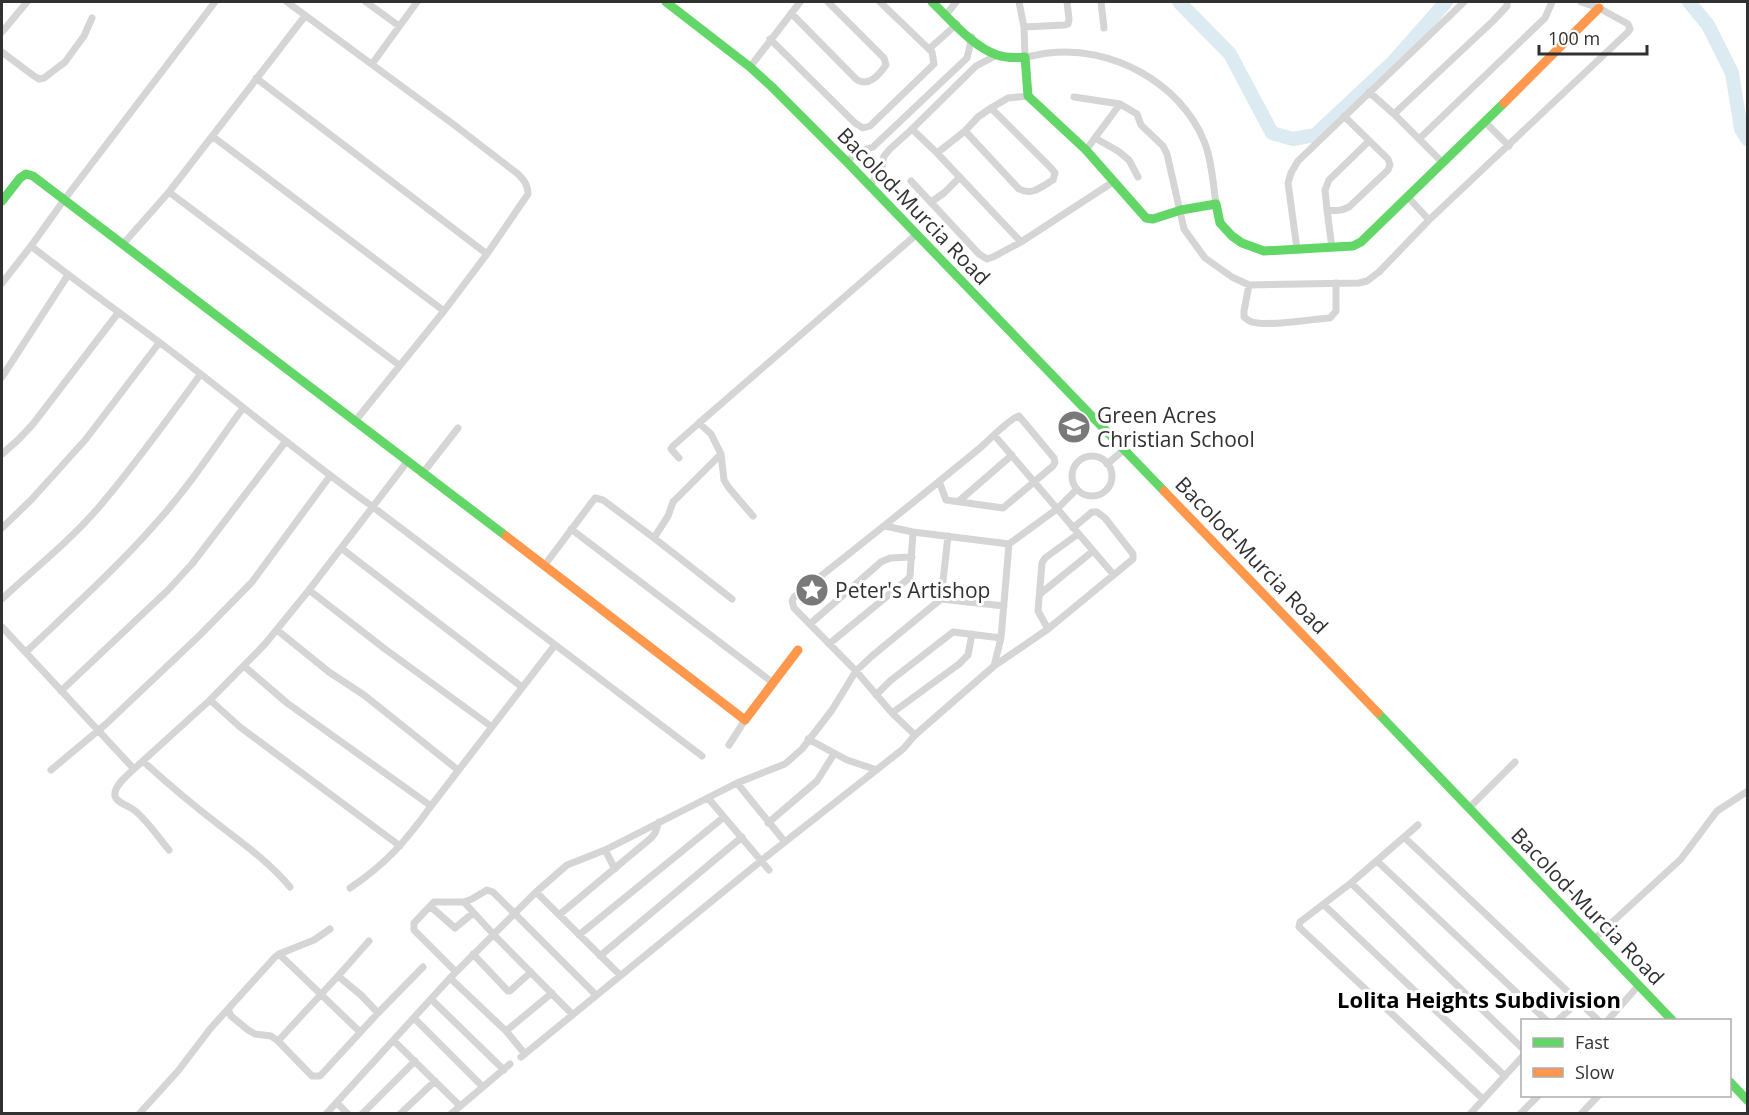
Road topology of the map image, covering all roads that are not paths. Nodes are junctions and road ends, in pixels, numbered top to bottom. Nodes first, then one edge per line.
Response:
1 (27, 2) edge
2 (215, 2) edge
3 (287, 2) edge
4 (366, 2) edge
5 (417, 2) edge
6 (666, 2) edge
7 (800, 2) edge
8 (828, 2) edge
9 (880, 2) edge
10 (932, 2) edge
11 (956, 2) edge
12 (1019, 2) edge
13 (1067, 2) edge
14 (1101, 2) edge
15 (1464, 2) edge
16 (1507, 2) edge
17 (1552, 2) edge
18 (1581, 2) edge
19 (1599, 8) junction
20 (791, 13) junction
21 (946, 15) junction
22 (305, 16) junction
23 (92, 18) dead end
24 (957, 24) junction
25 (399, 26) junction
26 (1024, 27) junction
27 (1104, 28) dead end
28 (2, 32) edge
29 (972, 37) junction
30 (770, 39) junction
31 (929, 49) junction
32 (2, 52) edge
33 (997, 55) junction
34 (1025, 57) junction
35 (967, 58) junction
36 (372, 64) junction
37 (976, 66) junction
38 (750, 67) junction
39 (256, 78) junction
40 (931, 93) junction
41 (1369, 93) junction
42 (1028, 96) junction
43 (1074, 97) dead end
44 (940, 101) junction
45 (1120, 104) junction
46 (991, 108) junction
47 (1394, 114) junction
48 (1344, 116) junction
49 (1485, 122) junction
50 (892, 129) junction
51 (912, 129) junction
52 (965, 131) junction
53 (212, 136) junction
54 (902, 138) junction
55 (1095, 138) junction
56 (1419, 139) junction
57 (1369, 141) junction
58 (1509, 146) junction
59 (1086, 150) junction
60 (937, 153) junction
61 (847, 162) junction
62 (1442, 162) junction
63 (960, 177) junction
64 (1138, 177) dead end
65 (911, 182) dead end
66 (1113, 182) junction
67 (870, 185) junction
68 (169, 192) junction
69 (1408, 197) junction
70 (64, 200) junction
71 (2, 201) edge
72 (931, 202) junction
73 (1216, 204) junction
74 (1180, 210) junction
75 (1327, 210) junction
76 (1429, 220) junction
77 (917, 234) junction
78 (1021, 242) junction
79 (123, 244) junction
80 (31, 246) junction
81 (1332, 248) junction
82 (1297, 249) junction
83 (487, 254) junction
84 (68, 275) junction
85 (2, 283) edge
86 (1336, 284) junction
87 (1249, 285) junction
88 (444, 311) junction
89 (118, 313) junction
90 (159, 342) junction
91 (399, 365) junction
92 (200, 375) junction
93 (2, 377) edge
94 (243, 408) junction
95 (356, 420) junction
96 (699, 423) junction
97 (458, 428) dead end
98 (995, 436) junction
99 (286, 441) junction
100 (1125, 449) junction
101 (2, 454) edge
102 (721, 454) junction
103 (1012, 455) junction
104 (679, 458) dead end
105 (407, 462) junction
106 (1107, 464) junction
107 (422, 474) junction
108 (330, 476) junction
109 (939, 481) junction
110 (1034, 481) junction
111 (1077, 489) junction
112 (960, 501) junction
113 (373, 507) junction
114 (1057, 508) junction
115 (753, 516) dead end
116 (885, 526) junction
117 (2, 528) edge
118 (571, 529) junction
119 (1076, 531) junction
120 (913, 532) junction
121 (948, 536) junction
122 (654, 538) junction
123 (1010, 544) junction
124 (341, 548) junction
125 (1093, 550) junction
126 (912, 557) junction
127 (544, 566) junction
128 (1113, 574) junction
129 (309, 590) junction
130 (1040, 594) junction
131 (2, 599) edge
132 (732, 599) dead end
133 (941, 599) junction
134 (1004, 606) junction
135 (810, 624) junction
136 (2, 627) edge
137 (1048, 629) junction
138 (277, 630) junction
139 (972, 634) junction
140 (1001, 638) junction
141 (830, 644) junction
142 (555, 645) junction
143 (798, 650) dead end
144 (26, 652) junction
145 (244, 666) junction
146 (994, 666) junction
147 (856, 671) junction
148 (772, 682) junction
149 (522, 687) junction
150 (61, 691) junction
151 (876, 695) junction
152 (210, 700) junction
153 (891, 713) junction
154 (745, 720) junction
155 (492, 727) junction
156 (98, 731) junction
157 (915, 735) junction
158 (808, 739) junction
159 (729, 745) dead end
160 (834, 754) junction
161 (702, 756) dead end
162 (144, 762) junction
163 (1515, 762) dead end
164 (134, 769) junction
165 (51, 770) dead end
166 (458, 770) junction
167 (877, 770) junction
168 (737, 783) junction
169 (1748, 791) edge
170 (708, 798) junction
171 (431, 806) junction
172 (1469, 808) junction
173 (724, 817) junction
174 (659, 822) junction
175 (768, 823) junction
176 (1418, 825) dead end
177 (742, 837) junction
178 (1405, 838) junction
179 (785, 842) junction
180 (400, 846) junction
181 (169, 850) dead end
182 (605, 850) junction
183 (762, 861) junction
184 (1377, 861) junction
185 (615, 869) junction
186 (769, 870) dead end
187 (1351, 883) junction
188 (290, 887) dead end
189 (350, 888) dead end
190 (536, 892) junction
191 (464, 902) junction
192 (1324, 905) junction
193 (430, 906) junction
194 (473, 913) junction
195 (515, 914) junction
196 (559, 915) junction
197 (330, 929) dead end
198 (494, 935) junction
199 (579, 935) junction
200 (1595, 938) junction
201 (369, 941) dead end
202 (279, 954) junction
203 (474, 954) junction
204 (600, 956) junction
205 (423, 967) dead end
206 (531, 972) junction
207 (453, 975) junction
208 (620, 975) junction
209 (338, 976) junction
210 (1640, 985) junction
211 (552, 993) junction
212 (321, 994) junction
213 (596, 995) junction
214 (431, 999) junction
215 (1579, 1001) junction
216 (228, 1009) junction
217 (378, 1013) junction
218 (572, 1014) junction
219 (414, 1018) junction
220 (1545, 1019) edge
221 (1559, 1019) edge
222 (1597, 1019) edge
223 (1609, 1019) edge
224 (1671, 1019) edge
225 (506, 1031) junction
226 (360, 1032) junction
227 (278, 1041) junction
228 (394, 1041) junction
229 (1521, 1047) edge
230 (1521, 1058) edge
231 (415, 1061) junction
232 (1505, 1076) junction
233 (435, 1081) junction
234 (1731, 1083) edge
235 (483, 1087) junction
236 (1536, 1097) edge
237 (1596, 1097) edge
238 (1483, 1099) junction
239 (1748, 1101) edge
240 (337, 1103) junction
241 (460, 1106) junction
242 (139, 1113) edge
243 (326, 1113) edge
244 (348, 1113) edge
245 (362, 1113) edge
246 (400, 1113) edge
247 (451, 1113) edge
248 (1470, 1113) edge
249 (1520, 1113) edge
250 (1581, 1113) edge

1 - 28 street
2 - 70 street
3 - 22 street
4 - 25 street
5 - 25 street
6 - 38 street, Bacolod-Murcia Road
7 - 20 street
8 - 20 street
9 - 31 street
10 - 21 street
11 - 21 street
12 - 26 street
13 - 26 street
14 - 27 street
15 - 41 street
16 - 47 street
17 - 56 street
18 - 19 street
19 - 49 street
19 - 58 street
20 - 30 street
21 - 24 street
22 - 36 street
22 - 39 street
23 - 32 street
24 - 29 street
24 - 31 street
25 - 36 street
26 - 34 street
29 - 33 street
29 - 35 street
30 - 31 street
30 - 38 street
33 - 34 street
33 - 37 street
34 - 42 street
34 - 73 street
35 - 37 street
35 - 40 street
36 - 83 street
37 - 44 street
38 - 61 street, Bacolod-Murcia Road
39 - 53 street
39 - 83 street
40 - 44 street
40 - 50 street
41 - 47 street
41 - 48 street
42 - 46 street
42 - 59 street
43 - 45 street
44 - 51 street
45 - 55 street
45 - 74 street
46 - 52 street
46 - 52 street
47 - 56 street
48 - 57 street
48 - 82 street
49 - 58 street
49 - 62 street
50 - 54 street
50 - 61 street
51 - 54 street
51 - 60 street
52 - 60 street
53 - 68 street
53 - 88 street
54 - 67 street
55 - 59 street
55 - 64 street
56 - 62 street
57 - 75 street
57 - 75 street
58 - 76 street
59 - 66 street
60 - 63 street
61 - 67 street, Bacolod-Murcia Road
62 - 69 street
63 - 72 street
63 - 78 street
65 - 72 street
66 - 74 street
66 - 78 street
67 - 77 street, Bacolod-Murcia Road
68 - 79 street
68 - 91 street
69 - 76 street
69 - 81 street
70 - 71 street
70 - 79 street
70 - 80 street
72 - 78 street
73 - 74 street
73 - 82 street
74 - 87 street
75 - 81 street
76 - 86 street
77 - 96 street
77 - 100 street, Bacolod-Murcia Road
79 - 95 street
80 - 84 street
80 - 85 street
81 - 82 street
83 - 88 street
84 - 89 street
84 - 93 street
86 - 87 street
86 - 87 street
88 - 91 street
89 - 90 street
89 - 101 street
90 - 92 street
90 - 117 street
91 - 95 street
92 - 94 street
92 - 131 street
94 - 99 street
94 - 144 street
95 - 105 street
96 - 102 street
96 - 104 street
97 - 107 street
98 - 103 street
98 - 109 street
98 - 110 street
99 - 108 street
99 - 150 street
100 - 106 street
100 - 172 street, Bacolod-Murcia Road
102 - 115 street
102 - 122 street
103 - 110 street
103 - 112 street
105 - 107 street
105 - 113 street
106 - 111 street
106 - 111 street
107 - 127 street
108 - 113 street
108 - 156 street
109 - 112 street
109 - 116 street
110 - 112 street
110 - 114 street
111 - 114 street
113 - 124 street
113 - 142 street
114 - 119 street
114 - 123 street
116 - 120 street
116 - 135 street
118 - 122 street
118 - 127 street
118 - 148 street
119 - 125 street
119 - 128 street
119 - 130 street
120 - 121 street
120 - 126 street
121 - 123 street
121 - 133 street
122 - 132 street
123 - 134 street
124 - 129 street
124 - 149 street
125 - 128 street
125 - 130 street
126 - 135 street
126 - 141 street
127 - 154 street
128 - 137 street
129 - 138 street
129 - 155 street
130 - 137 street
133 - 134 street
133 - 147 street
134 - 140 street
135 - 141 street
136 - 144 street
137 - 146 street
138 - 145 street
138 - 166 street
139 - 140 street
139 - 151 street
139 - 153 street
140 - 146 street
141 - 147 street
142 - 149 street
142 - 161 street
143 - 148 street
144 - 150 street
145 - 152 street
145 - 171 street
146 - 157 street
147 - 151 street
147 - 158 street
148 - 154 street
149 - 155 street
150 - 156 street
151 - 153 street
152 - 162 street
152 - 180 street
153 - 157 street
154 - 159 street
155 - 166 street
156 - 164 street
156 - 165 street
157 - 167 street
158 - 160 street
158 - 168 street
160 - 167 street
160 - 175 street
162 - 164 street
162 - 188 street
163 - 172 street
164 - 181 street
166 - 171 street
167 - 179 street
168 - 170 street
168 - 175 street
169 - 200 street
170 - 173 street
170 - 174 street
171 - 180 street
172 - 200 street, Bacolod-Murcia Road
173 - 177 street
173 - 199 street
174 - 182 street
174 - 185 street
175 - 179 street
176 - 178 street
177 - 183 street
177 - 204 street
178 - 184 street
178 - 215 street
179 - 183 street
180 - 189 street
182 - 185 street
182 - 190 street
183 - 186 street
183 - 208 street
184 - 187 street
184 - 220 street
185 - 196 street
187 - 192 street
187 - 229 street
190 - 195 street
190 - 196 street
191 - 193 street
191 - 194 street
191 - 195 street
192 - 232 street
192 - 238 street
193 - 194 street
193 - 207 street
194 - 198 street
195 - 198 street
195 - 213 street
196 - 199 street
197 - 202 street
198 - 203 street
198 - 206 street
199 - 204 street
200 - 210 street, Bacolod-Murcia Road
201 - 209 street
202 - 212 street
202 - 216 street
203 - 206 street
203 - 207 street
204 - 208 street
205 - 217 street
206 - 211 street
207 - 214 street
207 - 225 street
208 - 213 street
209 - 212 street
209 - 217 street
210 - 223 street
210 - 224 street, Bacolod-Murcia Road
211 - 218 street
211 - 225 street
212 - 226 street
212 - 227 street
213 - 218 street
214 - 219 street
214 - 235 street
215 - 221 street
215 - 222 street
216 - 227 street
216 - 242 street
217 - 226 street
218 - 225 street
219 - 228 street
219 - 235 street
226 - 227 street
228 - 231 street
228 - 240 street
230 - 232 street
231 - 233 street
231 - 245 street
232 - 238 street
233 - 241 street
233 - 246 street
234 - 239 street
235 - 241 street
236 - 249 street
237 - 250 street
238 - 248 street
240 - 243 street
240 - 244 street
241 - 247 street

